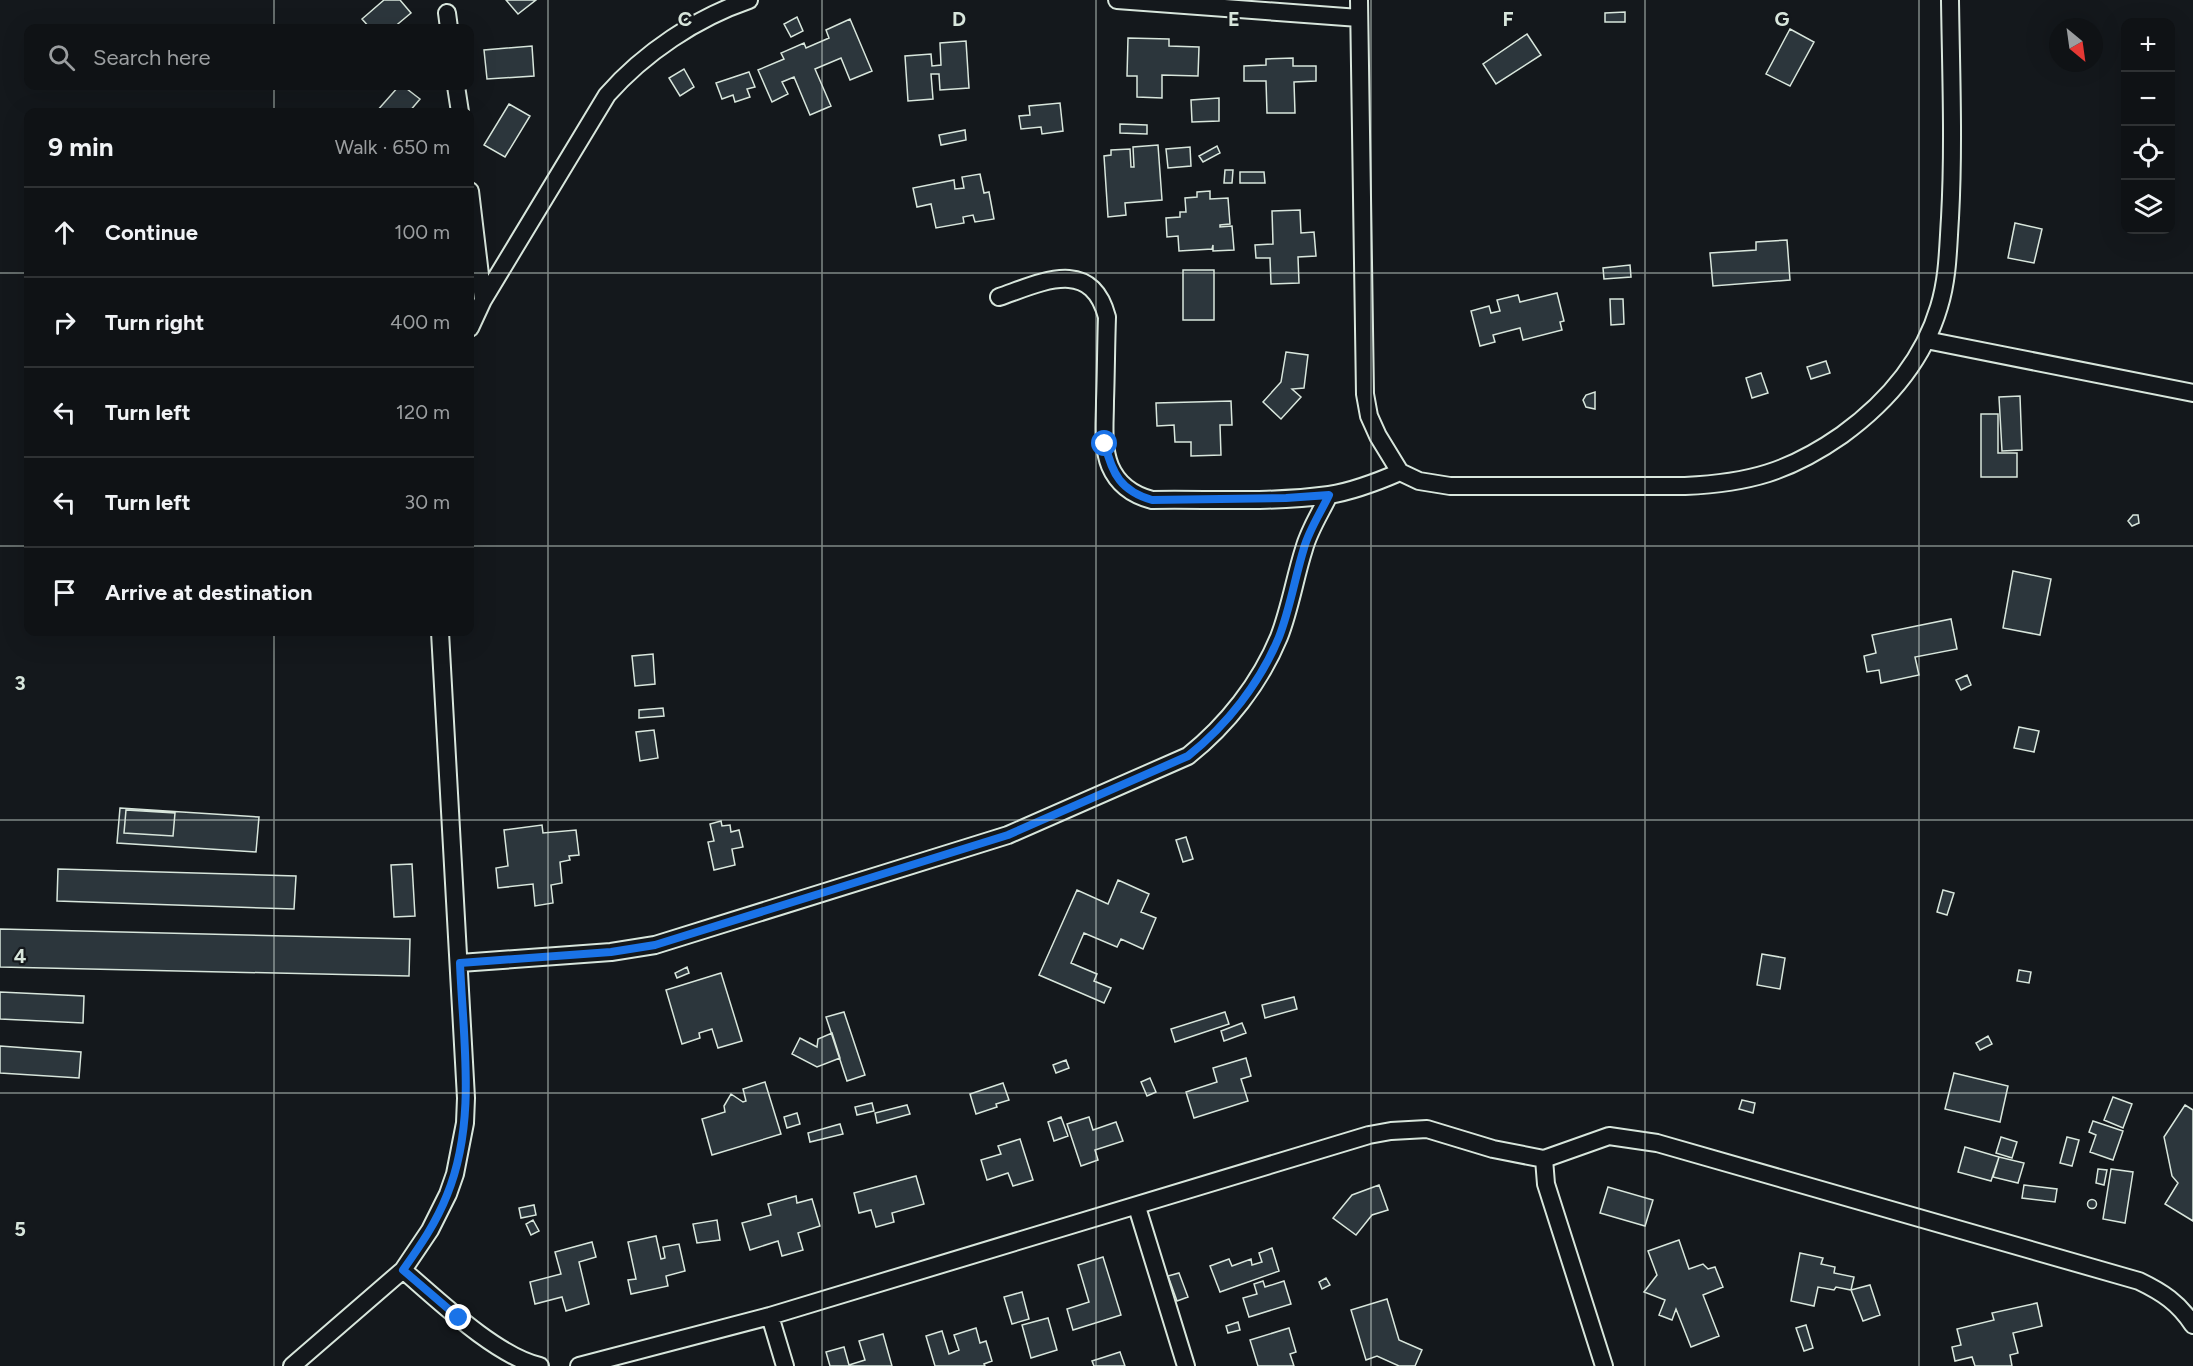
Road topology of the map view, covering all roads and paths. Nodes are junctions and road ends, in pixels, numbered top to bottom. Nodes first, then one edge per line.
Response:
1 (1117, 0) edge
2 (1359, 0) edge
3 (1950, 0) edge
4 (743, 1) edge
5 (1359, 18) junction
6 (457, 90) edge
7 (459, 108) edge
8 (474, 225) edge
9 (999, 297) dead end
10 (483, 300) junction
11 (474, 319) edge
12 (1926, 340) junction
13 (2193, 393) edge
14 (1400, 472) junction
15 (1329, 495) junction
16 (440, 636) edge
17 (460, 963) junction
18 (1544, 1159) junction
19 (1137, 1207) junction
20 (403, 1270) junction
21 (770, 1316) junction
22 (2193, 1325) edge
23 (292, 1366) edge
24 (540, 1366) edge
25 (579, 1366) edge
26 (785, 1366) edge
27 (1186, 1366) edge
28 (1604, 1366) edge

1 - 5 street
2 - 5 street
3 - 12 street
4 - 10 street
5 - 14 street
6 - 7 street
8 - 10 street
9 - 15 street
10 - 11 street
12 - 13 street
12 - 14 street
14 - 15 street
15 - 17 street
16 - 17 street
17 - 20 street
18 - 19 street
18 - 22 street
18 - 28 street
19 - 21 street
19 - 27 street
20 - 23 street
20 - 24 street
21 - 25 street
21 - 26 street

